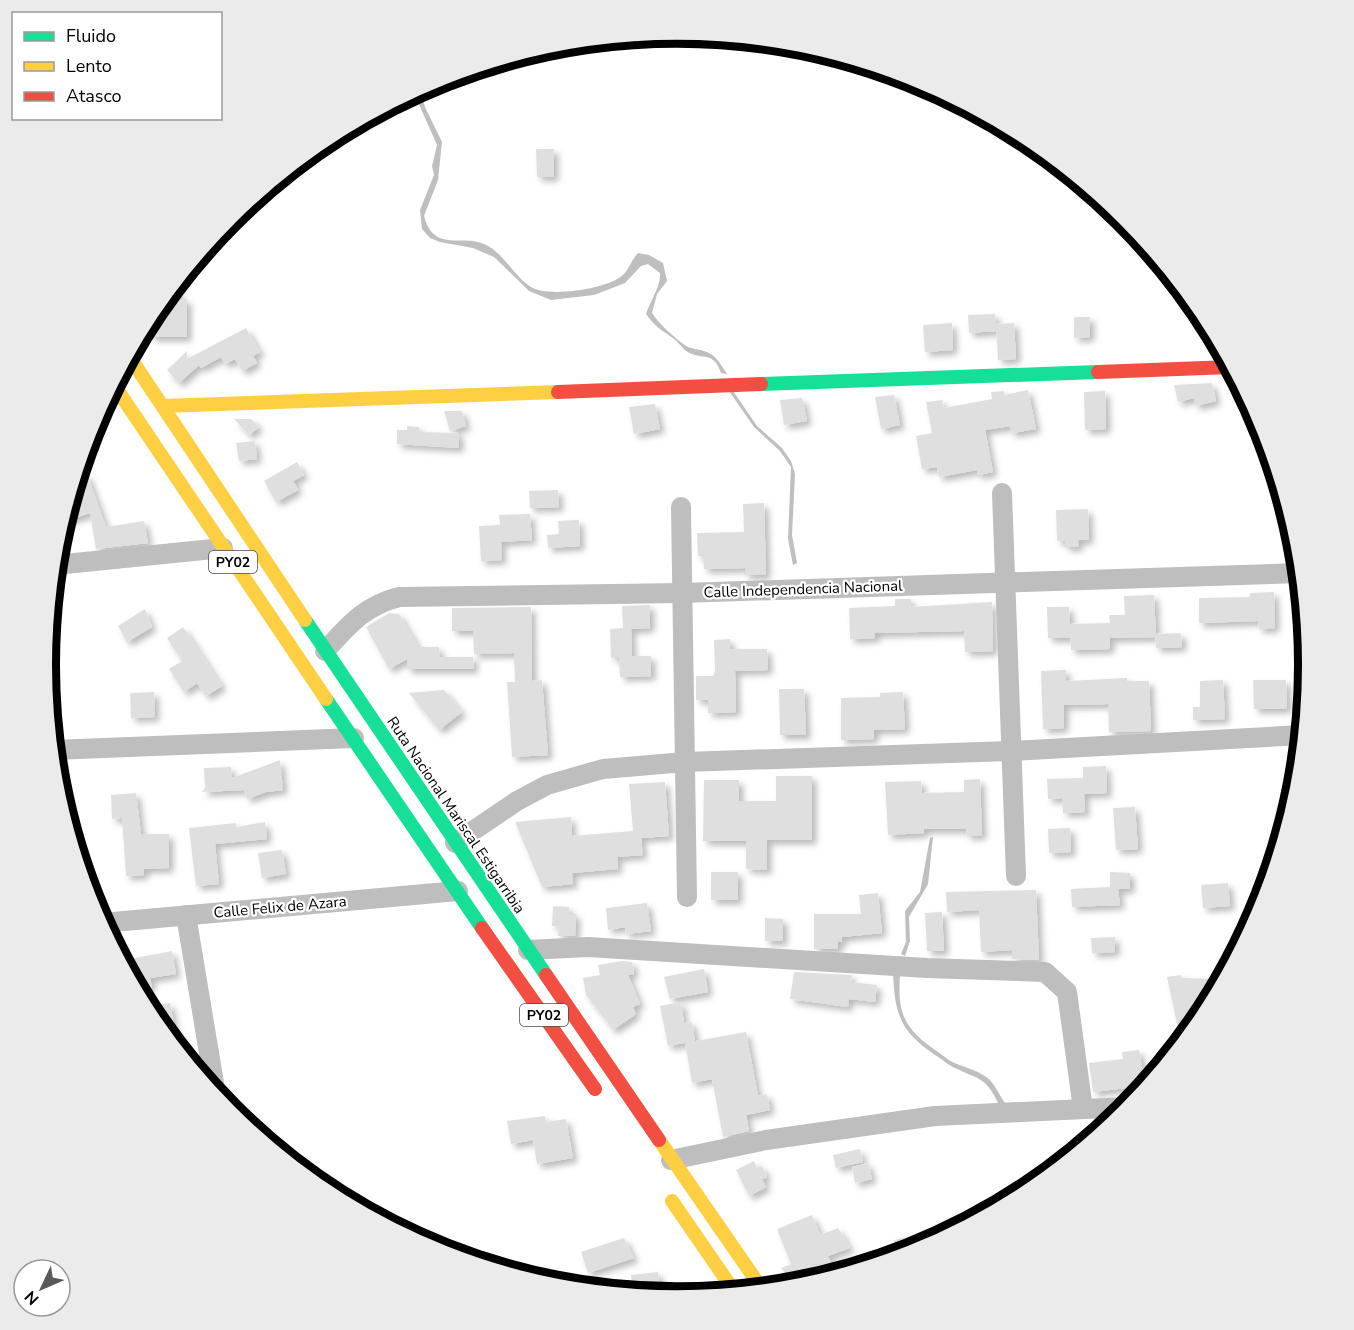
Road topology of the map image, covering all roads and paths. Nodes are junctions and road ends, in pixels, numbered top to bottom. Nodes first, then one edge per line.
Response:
1 (134, 363) edge
2 (1222, 367) edge
3 (119, 392) edge
4 (163, 406) junction
5 (1002, 493) dead end
6 (681, 507) dead end
7 (223, 548) junction
8 (64, 564) edge
9 (1291, 573) edge
10 (1005, 583) junction
11 (682, 593) junction
12 (326, 651) junction
13 (1294, 735) edge
14 (354, 738) junction
15 (62, 750) edge
16 (1011, 751) junction
17 (685, 762) junction
18 (455, 843) junction
19 (1016, 876) dead end
20 (458, 891) junction
21 (687, 897) dead end
22 (186, 915) junction
23 (112, 922) edge
24 (528, 950) junction
25 (213, 1078) edge
26 (600, 1096) dead end
27 (1112, 1108) edge
28 (1083, 1109) junction
29 (671, 1160) junction
30 (667, 1194) dead end
31 (756, 1281) edge
32 (729, 1284) edge

1 - 4 main road, Ruta Nacional Mariscal Estigarribia / PY02
2 - 4 main road
3 - 7 main road, PY02
4 - 12 main road, Ruta Nacional Mariscal Estigarribia / PY02
5 - 10 street
6 - 11 street
7 - 8 street
7 - 14 main road, PY02
9 - 10 street, Calle Independencia Nacional
10 - 11 street, Calle Independencia Nacional
10 - 16 street
11 - 12 street, Calle Independencia Nacional
11 - 17 street
12 - 18 main road, Ruta Nacional Mariscal Estigarribia / PY02
13 - 16 street
14 - 15 street
14 - 20 main road, PY02
16 - 17 street
16 - 19 street
17 - 18 street
17 - 21 street
18 - 24 main road, Ruta Nacional Mariscal Estigarribia / PY02
20 - 22 street, Calle Felix de Azara
20 - 26 main road, PY02
22 - 23 street, Calle Felix de Azara
22 - 25 street
24 - 28 street
24 - 29 main road, Ruta Nacional Mariscal Estigarribia / PY02
27 - 28 street
28 - 29 street
29 - 31 main road, Ruta Nacional Mariscal Estigarribia / PY02
30 - 32 main road

